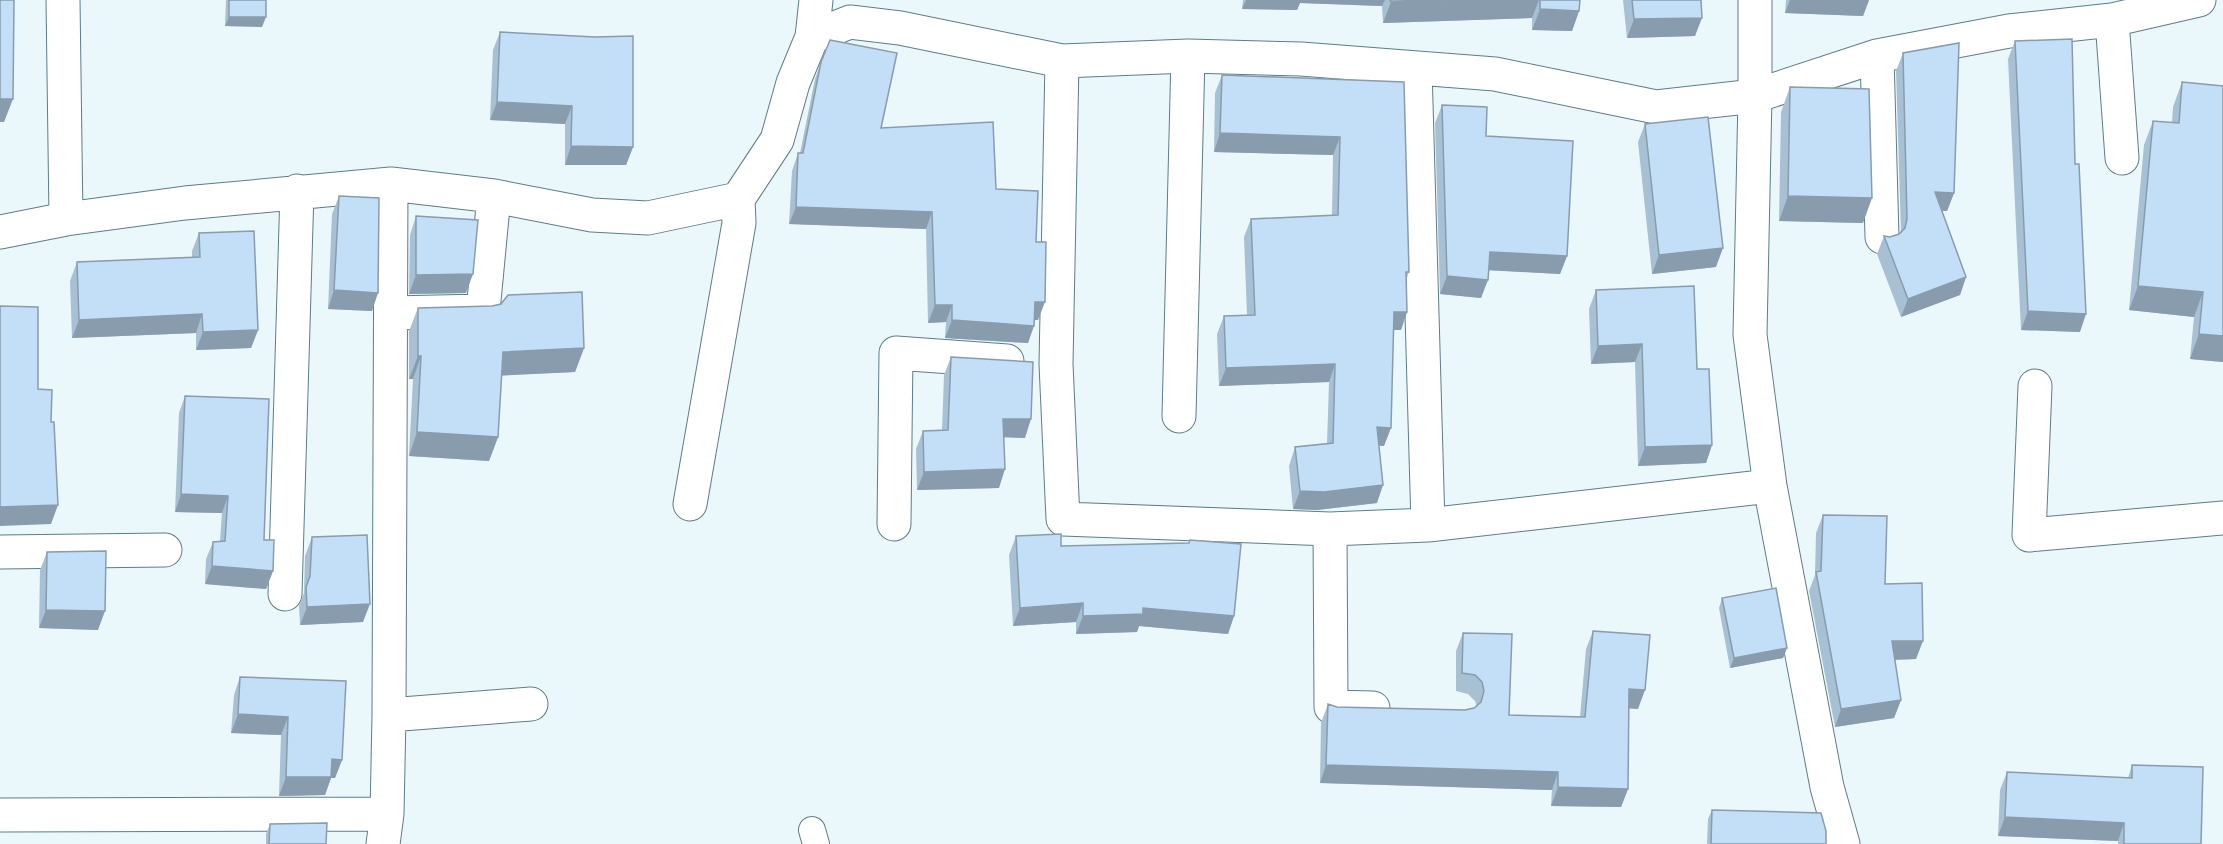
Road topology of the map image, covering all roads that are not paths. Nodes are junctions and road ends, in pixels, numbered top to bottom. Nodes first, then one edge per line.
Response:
1 (63, 0) edge
2 (816, 0) edge
3 (1755, 0) edge
4 (2199, 0) edge
5 (2112, 20) junction
6 (813, 37) junction
7 (1188, 56) junction
8 (1877, 56) junction
9 (1062, 61) junction
10 (1415, 68) junction
11 (1755, 96) junction
12 (2122, 158) dead end
13 (391, 184) junction
14 (297, 191) junction
15 (494, 196) junction
16 (738, 199) junction
17 (66, 219) junction
18 (0, 232) edge
19 (1882, 237) edge
20 (391, 313) junction
21 (1056, 364) junction
22 (2035, 386) dead end
23 (1179, 416) dead end
24 (1770, 486) junction
25 (690, 504) dead end
26 (2223, 518) edge
27 (894, 524) dead end
28 (1428, 525) junction
29 (1330, 529) junction
30 (165, 550) dead end
31 (0, 552) edge
32 (285, 594) dead end
33 (531, 704) dead end
34 (1401, 709) edge
35 (389, 715) junction
36 (0, 815) edge
37 (385, 829) edge
38 (1843, 844) edge

1 - 17 street
2 - 6 street
3 - 11 street
4 - 5 street
5 - 8 street
5 - 12 street
6 - 9 street
6 - 16 street
7 - 9 street
7 - 10 street
7 - 23 street
8 - 11 street
8 - 19 street
9 - 21 street
10 - 11 street
10 - 28 street
11 - 24 street
13 - 14 street
13 - 15 street
13 - 20 street
14 - 17 street
14 - 32 street
15 - 16 street
15 - 20 street
16 - 25 street
17 - 18 street
20 - 35 street
21 - 27 street
21 - 29 street
22 - 26 street
24 - 28 street
24 - 38 street
28 - 29 street
29 - 34 street
30 - 31 street
33 - 35 street
35 - 37 street
36 - 37 street

